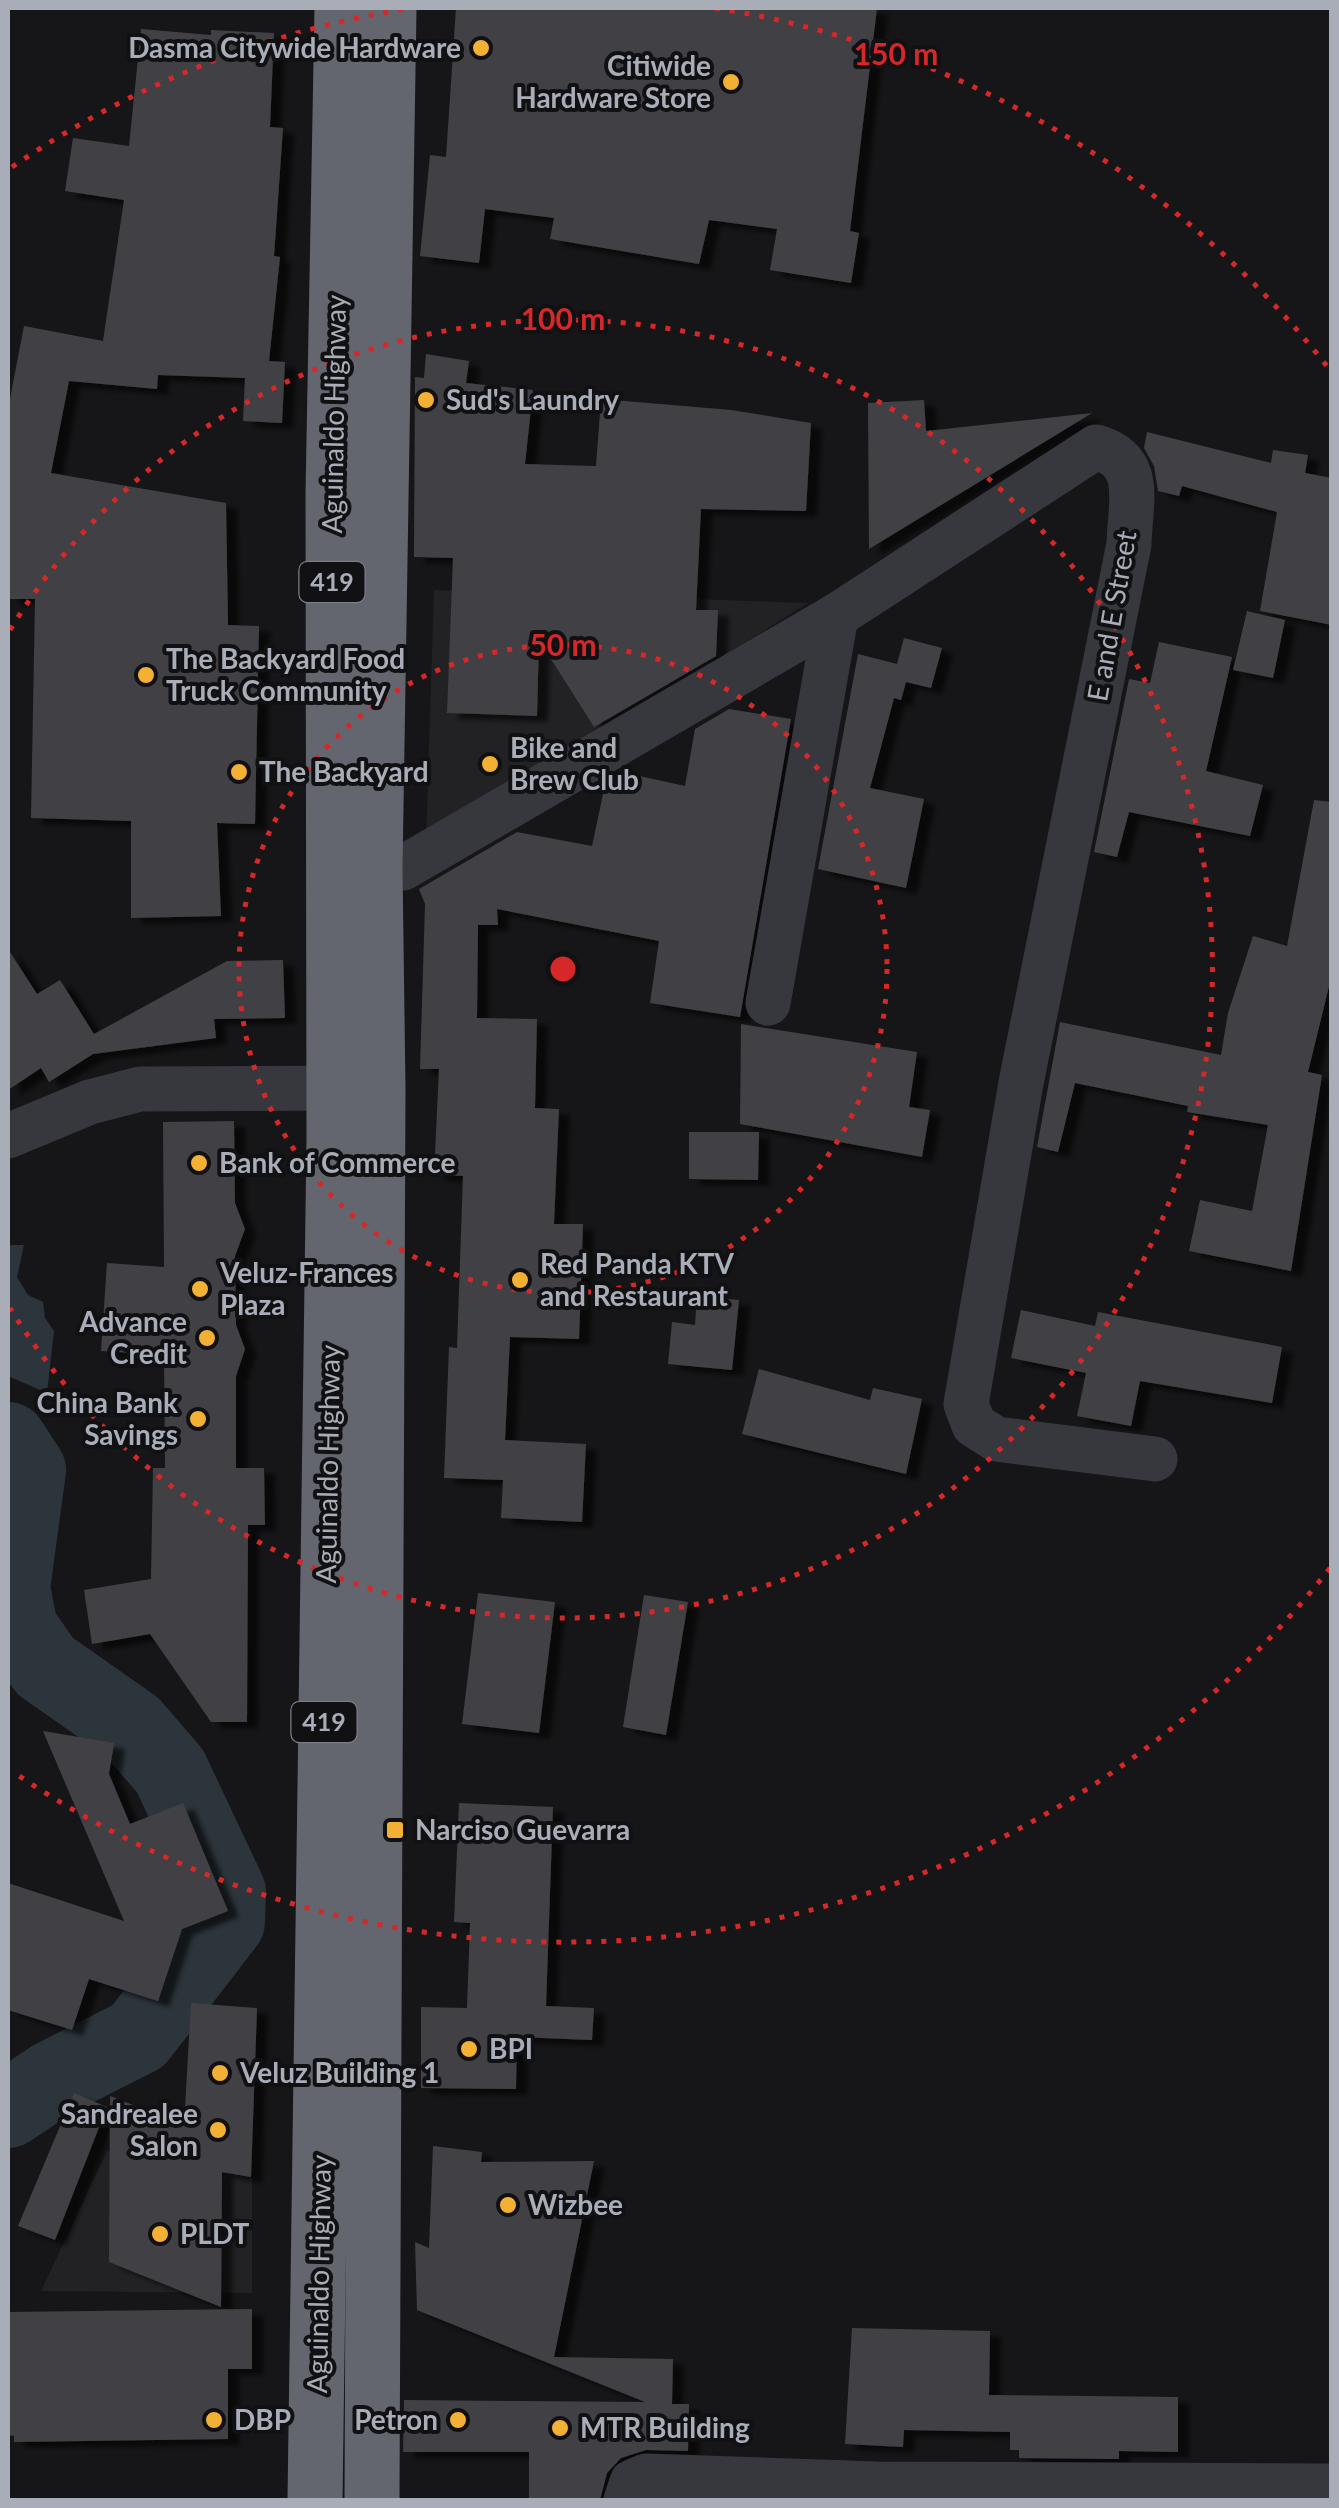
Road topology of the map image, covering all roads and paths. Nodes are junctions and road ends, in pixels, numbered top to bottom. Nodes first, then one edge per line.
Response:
1 (342, 8) edge
2 (389, 8) edge
3 (836, 616) junction
4 (354, 868) junction
5 (768, 1002) dead end
6 (355, 1088) junction
7 (8, 1136) edge
8 (1155, 1458) dead end
9 (373, 2356) junction
10 (318, 2358) junction
11 (1332, 2486) edge
12 (878, 2492) edge
13 (1140, 2494) edge
14 (315, 2500) edge
15 (372, 2500) edge
16 (626, 2500) edge

1 - 4 highway, Aguinaldo Highway / 419
2 - 4 highway, Aguinaldo Highway / 419
3 - 4 street, E and E Street
3 - 5 street
3 - 8 street, E and E Street
4 - 6 highway, Aguinaldo Highway / 419
6 - 7 street
6 - 9 highway, Aguinaldo Highway / 419
6 - 10 highway, Aguinaldo Highway / 419
9 - 10 highway
9 - 15 highway, Aguinaldo Highway / 419
10 - 14 highway, Aguinaldo Highway / 419
11 - 13 street
12 - 13 street
12 - 16 street

